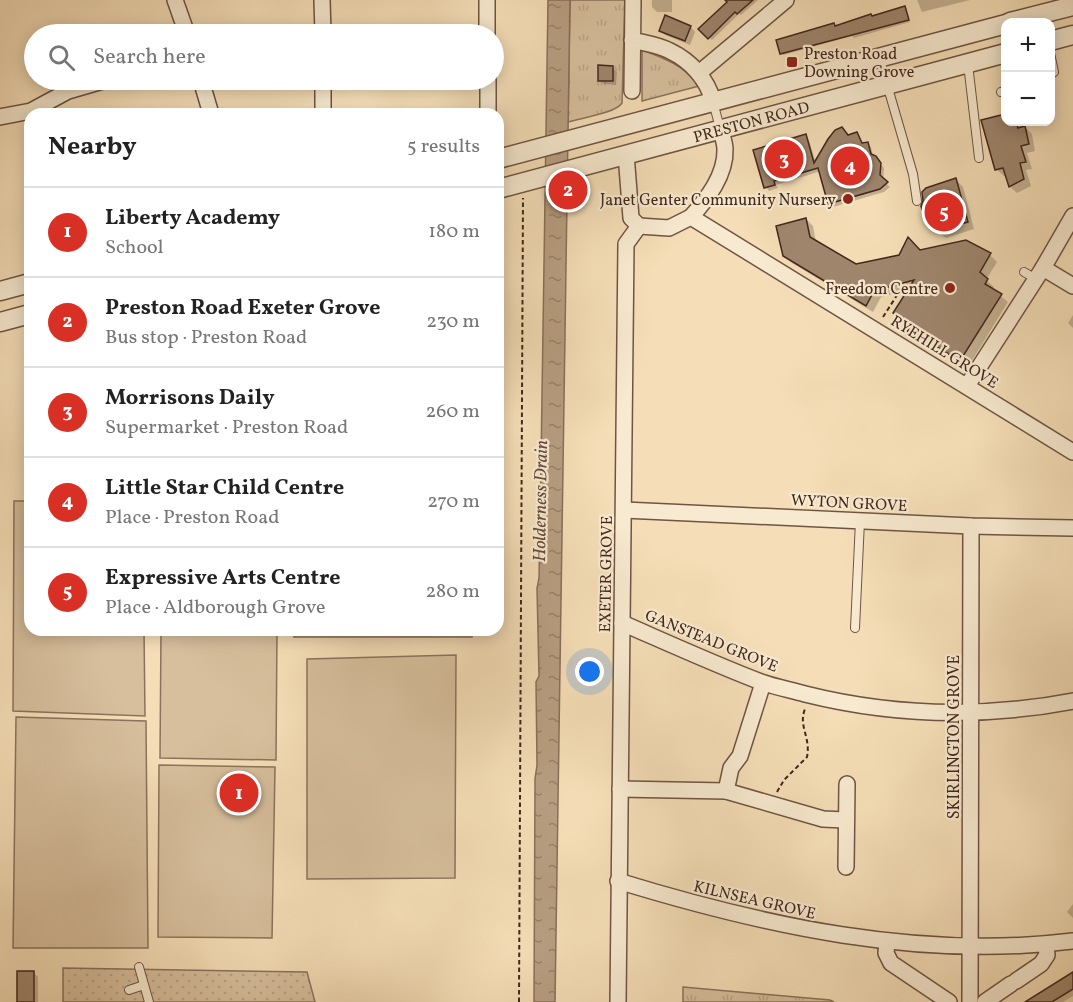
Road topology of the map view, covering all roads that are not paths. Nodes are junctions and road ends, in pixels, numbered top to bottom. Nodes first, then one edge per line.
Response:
1 (175, 0) edge
2 (322, 0) edge
3 (487, 0) edge
4 (633, 0) edge
5 (786, 0) edge
6 (1073, 6) edge
7 (1041, 18) edge
8 (183, 24) edge
9 (323, 24) edge
10 (487, 24) edge
11 (1001, 25) edge
12 (1073, 35) edge
13 (632, 40) junction
14 (1055, 40) edge
15 (1001, 54) edge
16 (879, 56) junction
17 (968, 64) junction
18 (699, 73) junction
19 (887, 86) junction
20 (71, 90) edge
21 (204, 90) edge
22 (323, 90) edge
23 (488, 90) edge
24 (632, 91) dead end
25 (713, 101) junction
26 (37, 108) edge
27 (209, 108) edge
28 (323, 108) edge
29 (488, 108) edge
30 (24, 112) edge
31 (0, 117) edge
32 (721, 130) junction
33 (627, 154) junction
34 (504, 157) edge
35 (979, 158) dead end
36 (504, 187) edge
37 (917, 201) dead end
38 (1073, 216) edge
39 (691, 217) junction
40 (639, 226) junction
41 (1034, 273) junction
42 (24, 285) edge
43 (1073, 285) edge
44 (0, 291) edge
45 (24, 316) edge
46 (0, 322) edge
47 (967, 386) junction
48 (1073, 452) edge
49 (624, 510) junction
50 (860, 521) junction
51 (971, 526) junction
52 (1073, 528) edge
53 (622, 622) junction
54 (855, 628) dead end
55 (763, 683) junction
56 (1073, 701) edge
57 (971, 713) junction
58 (847, 784) dead end
59 (620, 789) junction
60 (726, 791) junction
61 (845, 820) junction
62 (846, 867) dead end
63 (618, 881) junction
64 (887, 941) junction
65 (1073, 941) edge
66 (1046, 945) junction
67 (970, 948) junction
68 (140, 967) dead end
69 (144, 985) junction
70 (129, 990) dead end
71 (149, 1002) edge
72 (618, 1002) edge
73 (950, 1002) edge
74 (970, 1002) edge
75 (985, 1002) edge

1 - 8 street
2 - 9 street
3 - 10 street
4 - 13 street
5 - 18 street
6 - 7 street, PRESTON ROAD
11 - 16 street, PRESTON ROAD
12 - 14 street
13 - 18 street
13 - 24 street
15 - 17 street, PRESTON ROAD
16 - 19 lane
16 - 25 street, PRESTON ROAD
17 - 19 street, PRESTON ROAD
17 - 35 lane
18 - 25 street
19 - 32 street, PRESTON ROAD
19 - 37 lane
20 - 26 street
21 - 27 street
22 - 28 street
23 - 29 street
25 - 32 lane
25 - 34 street, PRESTON ROAD
30 - 31 street
32 - 33 street, PRESTON ROAD
32 - 39 street
33 - 36 street, PRESTON ROAD
33 - 40 street
38 - 41 street
39 - 40 street
39 - 47 street, RYEHILL GROVE
40 - 49 street, EXETER GROVE
41 - 43 street
41 - 47 street
42 - 44 street
45 - 46 street
47 - 48 street, RYEHILL GROVE
49 - 50 street, WYTON GROVE
49 - 53 street, EXETER GROVE
50 - 51 street, WYTON GROVE
50 - 54 lane
51 - 52 street, WYTON GROVE
51 - 57 street, SKIRLINGTON GROVE
53 - 55 street, GANSTEAD GROVE
53 - 59 street, EXETER GROVE
55 - 57 street, GANSTEAD GROVE
55 - 60 street
56 - 57 street, GANSTEAD GROVE
57 - 67 street, SKIRLINGTON GROVE
58 - 61 street
59 - 60 street
59 - 63 street, EXETER GROVE
60 - 61 street
61 - 62 street
63 - 64 street, KILNSEA GROVE
63 - 72 street, EXETER GROVE
64 - 67 street, KILNSEA GROVE
64 - 73 street
65 - 66 street, KILNSEA GROVE
66 - 67 street, KILNSEA GROVE
66 - 75 street
67 - 74 street, SKIRLINGTON GROVE
68 - 69 lane
69 - 70 lane
69 - 71 lane

